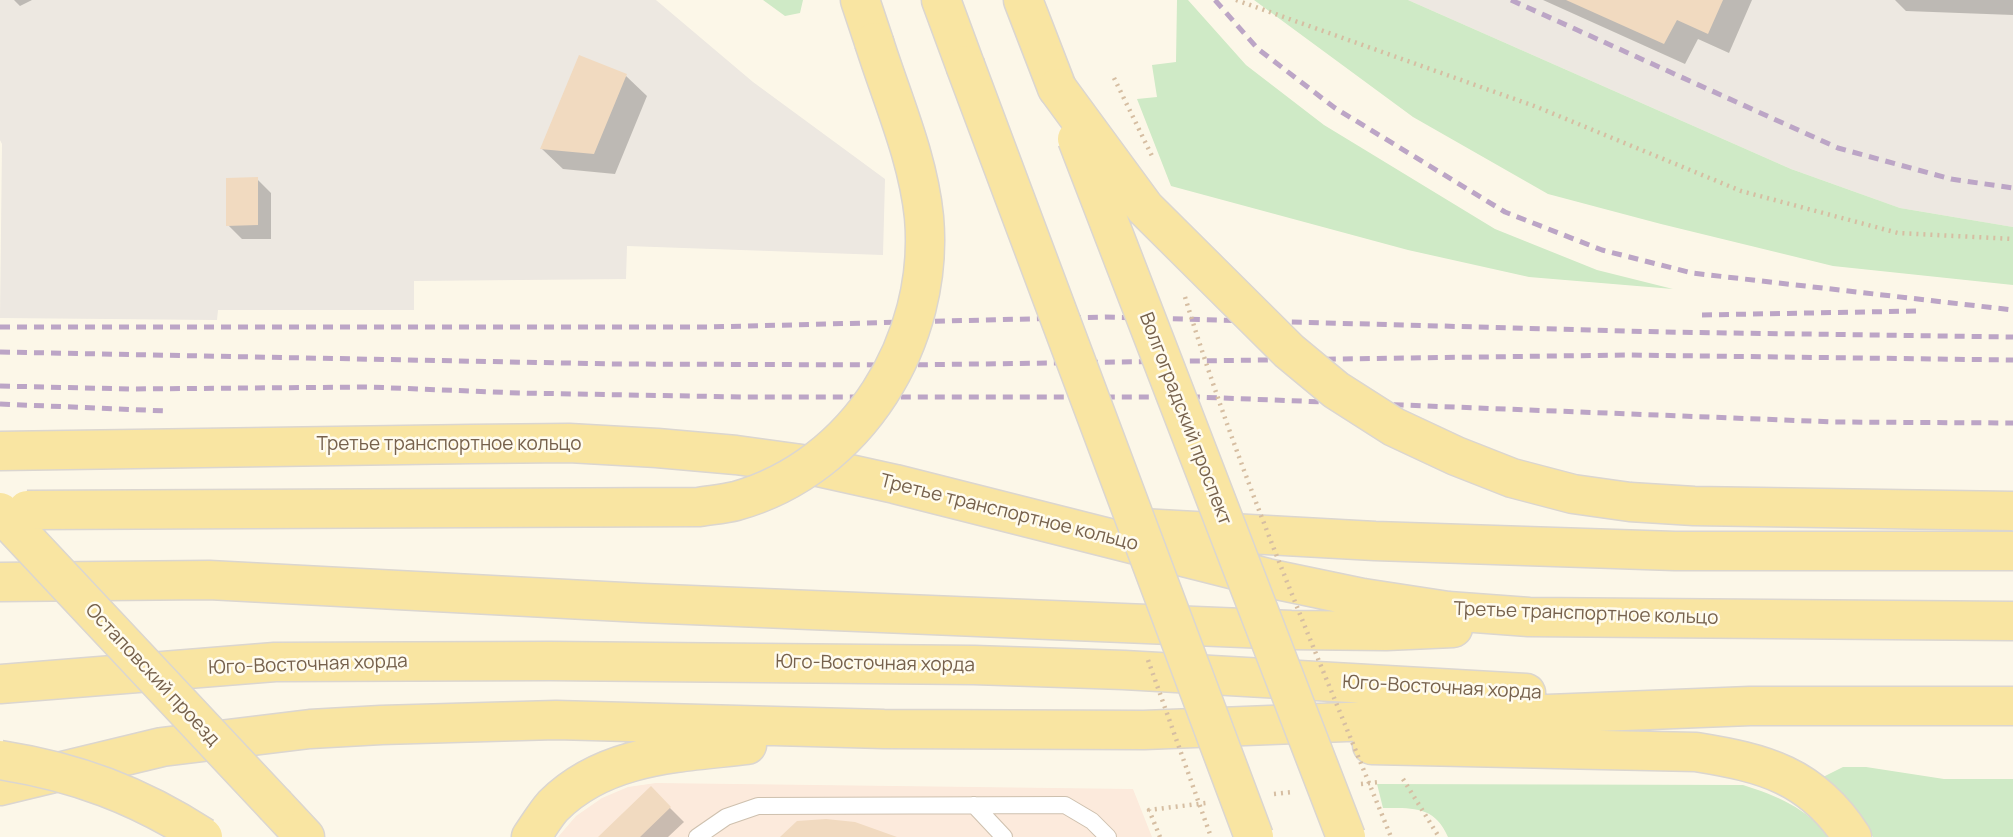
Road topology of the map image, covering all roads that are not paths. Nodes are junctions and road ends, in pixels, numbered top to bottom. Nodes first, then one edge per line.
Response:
1 (860, 0) edge
2 (941, 0) edge
3 (1023, 0) edge
4 (1057, 88) junction
5 (0, 451) edge
6 (895, 484) junction
7 (9, 511) edge
8 (2013, 511) edge
9 (2013, 551) edge
10 (0, 582) edge
11 (2013, 608) edge
12 (1661, 619) junction
13 (1921, 620) junction
14 (2013, 621) edge
15 (0, 684) edge
16 (1750, 706) junction
17 (2013, 706) edge
18 (884, 729) junction
19 (1144, 730) junction
20 (0, 760) edge
21 (0, 786) edge
22 (974, 805) junction
23 (203, 837) edge
24 (305, 837) edge
25 (531, 837) edge
26 (697, 837) edge
27 (1004, 837) edge
28 (1108, 837) edge
29 (1254, 837) edge
30 (1346, 837) edge
31 (1852, 837) edge

1 - 7 main road, bridge
2 - 29 main road, bridge
3 - 4 main road, Волгоградский проспект
4 - 8 main road, bridge
4 - 30 main road, Волгоградский проспект, bridge
5 - 6 main road, Третье транспортное кольцо
6 - 9 main road
6 - 12 main road, Третье транспортное кольцо
7 - 24 main road, Остаповский проезд, bridge
10 - 12 main road
11 - 13 main road
12 - 13 main road, Третье транспортное кольцо
13 - 14 main road, Третье транспортное кольцо
15 - 16 main road, Юго-Восточная хорда
16 - 17 main road
16 - 19 main road
18 - 19 main road
18 - 21 main road
18 - 25 main road
19 - 31 main road
20 - 23 main road, bridge
22 - 26 lane
22 - 27 lane
22 - 28 lane

